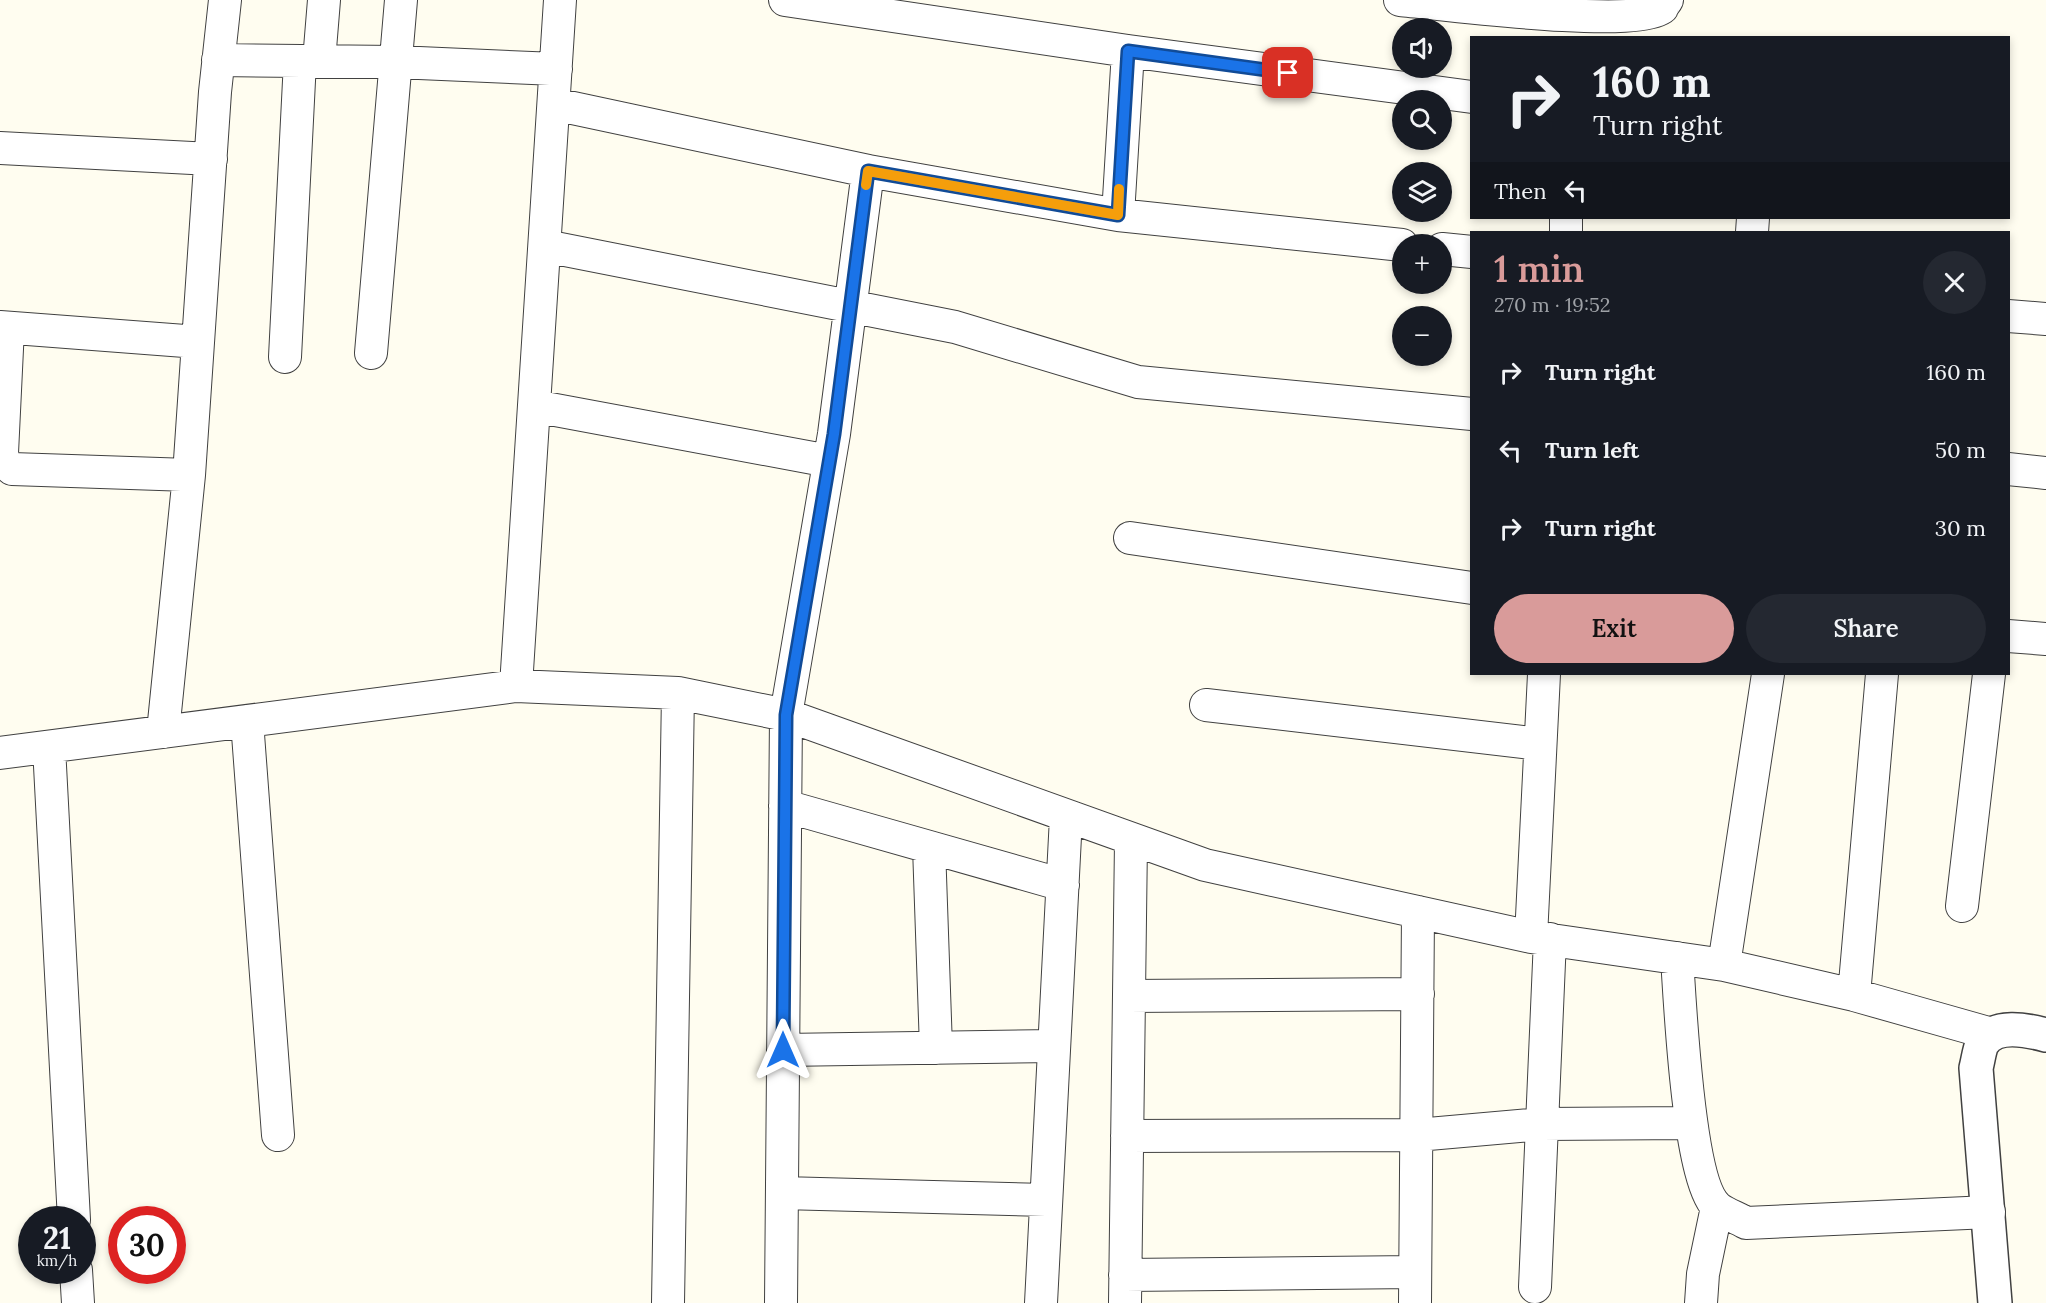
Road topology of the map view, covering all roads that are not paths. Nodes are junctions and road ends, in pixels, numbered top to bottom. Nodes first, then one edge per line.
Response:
1 (225, 0) edge
2 (324, 0) edge
3 (401, 0) edge
4 (560, 0) edge
5 (785, 0) edge
6 (1400, 0) edge
7 (1667, 0) edge
8 (1576, 27) edge
9 (1128, 51) junction
10 (218, 60) junction
11 (310, 61) junction
12 (396, 62) junction
13 (556, 69) junction
14 (1470, 97) edge
15 (554, 104) junction
16 (0, 148) edge
17 (211, 159) junction
18 (868, 171) junction
19 (1118, 215) junction
20 (1392, 243) edge
21 (545, 246) junction
22 (1452, 250) edge
23 (1470, 252) edge
24 (850, 307) junction
25 (2010, 316) edge
26 (2046, 319) edge
27 (4, 328) edge
28 (198, 342) junction
29 (370, 353) dead end
30 (285, 357) dead end
31 (534, 406) junction
32 (1470, 414) edge
33 (829, 461) junction
34 (2010, 469) edge
35 (2046, 473) edge
36 (189, 475) junction
37 (1130, 538) dead end
38 (1470, 588) edge
39 (2010, 636) edge
40 (2046, 639) edge
41 (1544, 675) edge
42 (1768, 675) edge
43 (1882, 675) edge
44 (1989, 675) edge
45 (516, 686) junction
46 (678, 693) junction
47 (1206, 705) dead end
48 (786, 715) junction
49 (247, 721) junction
50 (163, 732) junction
51 (1540, 744) junction
52 (49, 747) junction
53 (0, 753) edge
54 (785, 806) junction
55 (1066, 817) junction
56 (1131, 840) junction
57 (929, 847) junction
58 (1062, 885) junction
59 (1962, 906) dead end
60 (1418, 912) junction
61 (1540, 938) junction
62 (1677, 957) junction
63 (1724, 964) junction
64 (1418, 994) junction
65 (1854, 995) junction
66 (1130, 996) junction
67 (1992, 1034) junction
68 (2046, 1035) edge
69 (1054, 1046) junction
70 (936, 1048) junction
71 (783, 1050) junction
72 (1690, 1123) junction
73 (1542, 1124) junction
74 (279, 1135) dead end
75 (1417, 1135) junction
76 (1128, 1136) junction
77 (782, 1193) junction
78 (1046, 1200) junction
79 (73, 1206) edge
80 (1717, 1207) junction
81 (1989, 1212) junction
82 (1415, 1272) junction
83 (77, 1284) edge
84 (1535, 1287) dead end
85 (1125, 1289) edge
86 (78, 1303) edge
87 (668, 1303) edge
88 (781, 1303) edge
89 (1041, 1303) edge
90 (1415, 1303) edge
91 (1701, 1303) edge
92 (1995, 1303) edge

1 - 10 street
2 - 11 street
3 - 12 street
4 - 13 street
5 - 9 street
6 - 8 street
7 - 8 street
9 - 14 street
9 - 19 street
10 - 11 street
10 - 17 street
11 - 12 street
11 - 30 street
12 - 13 street
12 - 29 street
13 - 15 street
15 - 18 street
15 - 21 street
16 - 17 street
17 - 28 street
18 - 19 street
18 - 24 street
19 - 20 street
21 - 24 street
21 - 31 street
22 - 23 street
24 - 32 street
24 - 33 street
25 - 26 street
27 - 28 street
27 - 36 street
28 - 36 street
31 - 33 street
31 - 45 street
33 - 48 street
34 - 35 street
36 - 50 street
37 - 38 street
39 - 40 street
41 - 51 street
42 - 63 street
43 - 65 street
44 - 59 street
45 - 46 street
45 - 49 street
46 - 48 street
46 - 87 street
47 - 51 street
48 - 54 street
48 - 55 street
49 - 50 street
49 - 74 street
50 - 52 street
51 - 61 street
52 - 53 street
52 - 79 street
54 - 57 street
54 - 71 street
55 - 56 street
55 - 58 street
56 - 60 street
56 - 66 street
57 - 58 street
57 - 70 street
58 - 69 street
60 - 61 street
60 - 64 street
61 - 62 street
61 - 73 street
62 - 63 street
62 - 72 street
63 - 65 street
64 - 66 street
64 - 75 street
65 - 67 street
66 - 76 street
67 - 68 street
67 - 81 street
69 - 70 street
69 - 78 street
70 - 71 street
71 - 77 street
72 - 73 street
72 - 80 street
73 - 75 street
73 - 84 street
75 - 76 street
75 - 82 street
76 - 85 street
77 - 78 street
77 - 88 street
78 - 89 street
80 - 81 street
80 - 91 street
81 - 92 street
82 - 85 street
82 - 90 street
83 - 86 street

